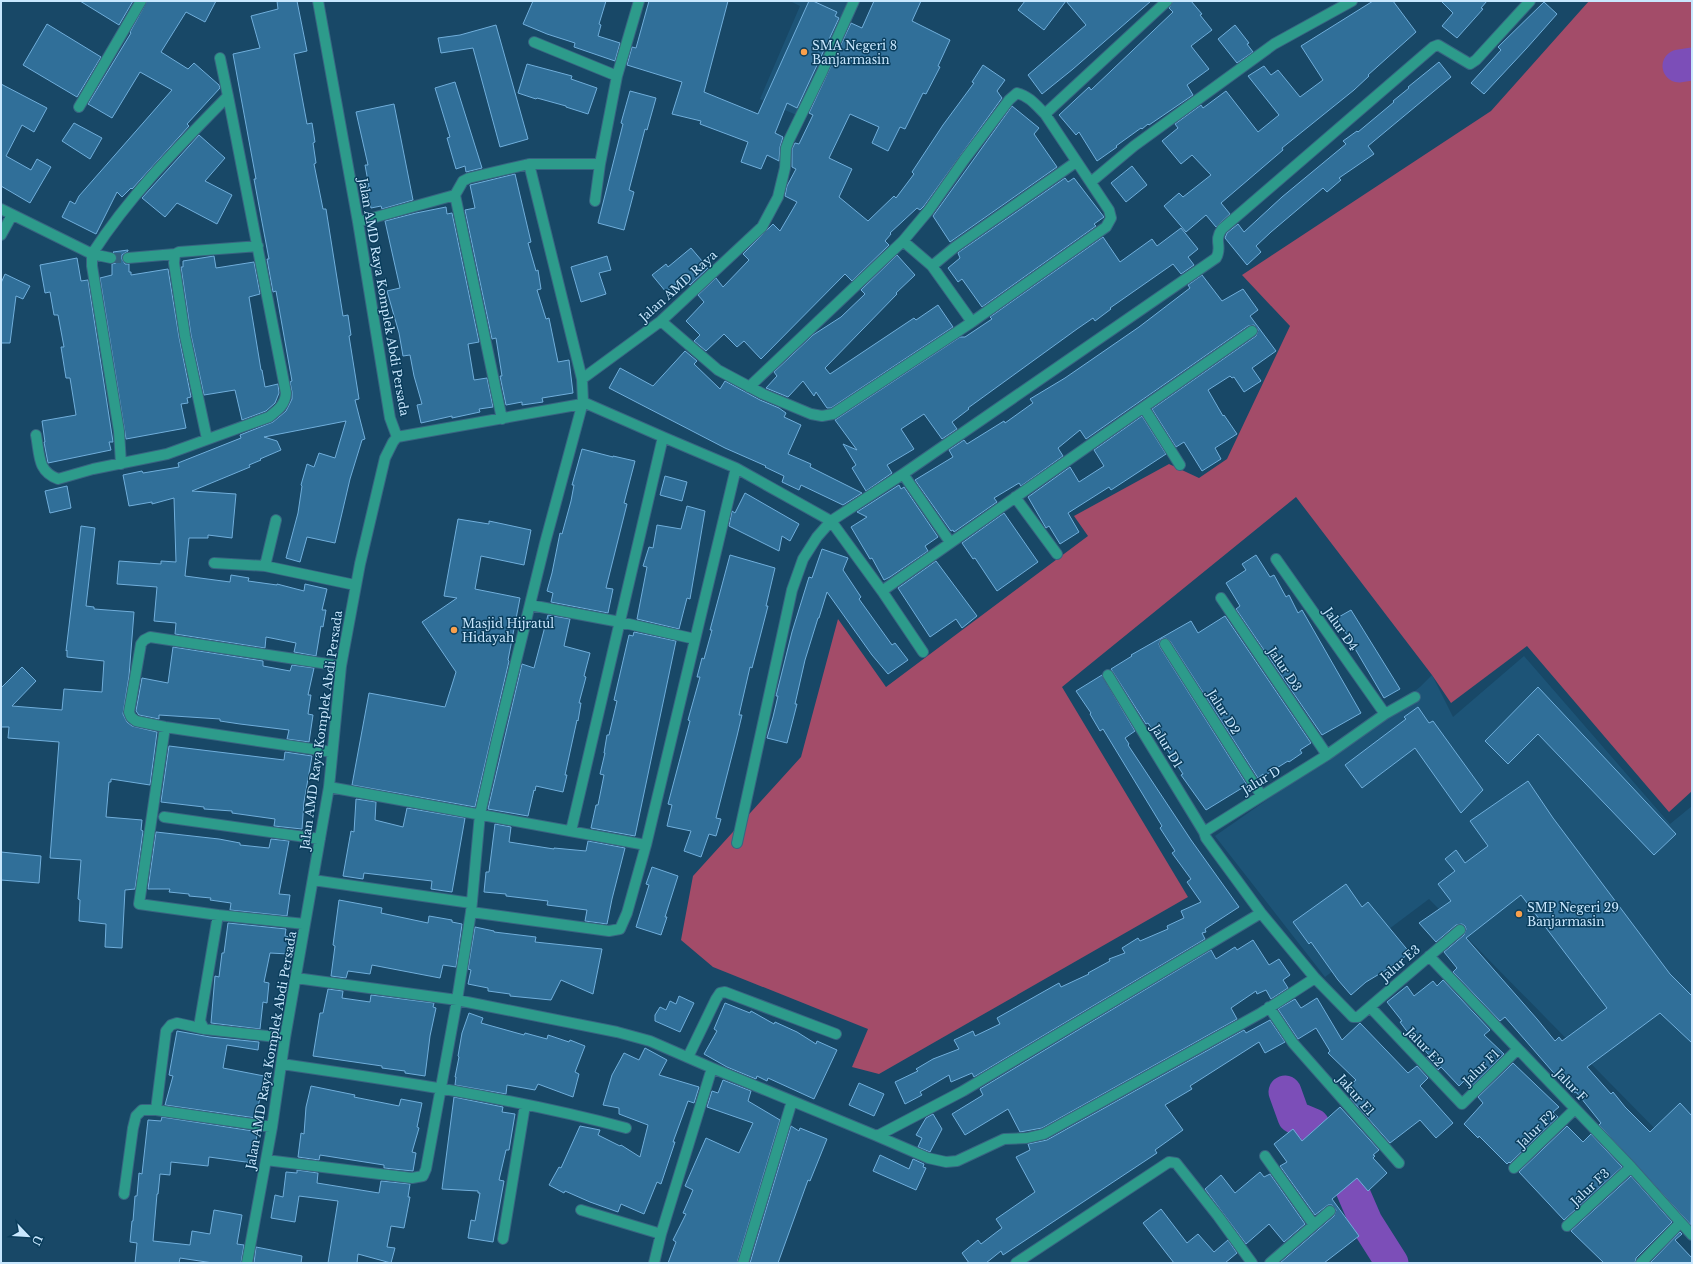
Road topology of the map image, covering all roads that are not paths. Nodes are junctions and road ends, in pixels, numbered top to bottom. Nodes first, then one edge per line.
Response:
1 (141, 1) edge
2 (318, 1) edge
3 (639, 1) edge
4 (854, 1) edge
5 (1167, 1) edge
6 (1352, 1) edge
7 (1530, 1) edge
8 (534, 42) dead end
9 (220, 58) dead end
10 (617, 76) junction
11 (228, 96) junction
12 (79, 106) dead end
13 (1045, 114) junction
14 (1076, 162) junction
15 (529, 164) junction
16 (600, 164) junction
17 (1091, 182) junction
18 (455, 195) junction
19 (595, 201) dead end
20 (1, 209) edge
21 (12, 215) junction
22 (358, 222) junction
23 (1, 235) edge
24 (904, 241) junction
25 (258, 246) junction
26 (92, 254) junction
27 (175, 254) junction
28 (111, 258) tunnel mouth
29 (128, 258) tunnel mouth
30 (932, 266) junction
31 (662, 320) junction
32 (972, 322) junction
33 (1252, 331) dead end
34 (582, 379) junction
35 (749, 387) junction
36 (582, 403) junction
37 (1144, 408) junction
38 (502, 419) junction
39 (36, 435) dead end
40 (397, 437) junction
41 (663, 437) junction
42 (207, 439) junction
43 (121, 464) junction
44 (1180, 464) dead end
45 (736, 468) junction
46 (903, 474) junction
47 (1015, 498) junction
48 (276, 520) dead end
49 (831, 521) junction
50 (950, 542) junction
51 (1057, 554) dead end
52 (1276, 559) dead end
53 (214, 563) dead end
54 (265, 566) junction
55 (355, 585) junction
56 (882, 591) junction
57 (1222, 598) dead end
58 (530, 606) junction
59 (620, 622) junction
60 (695, 639) junction
61 (1165, 644) dead end
62 (923, 652) dead end
63 (341, 666) junction
64 (1108, 674) dead end
65 (1415, 697) dead end
66 (1385, 714) junction
67 (165, 727) junction
68 (332, 752) junction
69 (1327, 755) junction
70 (329, 787) junction
71 (1261, 795) junction
72 (480, 814) junction
73 (164, 817) dead end
74 (571, 831) junction
75 (1204, 832) junction
76 (320, 839) junction
77 (736, 843) dead end
78 (646, 845) junction
79 (313, 880) junction
80 (471, 907) junction
81 (1261, 912) junction
82 (218, 915) junction
83 (305, 924) junction
84 (1460, 930) dead end
85 (1429, 956) junction
86 (296, 978) junction
87 (1315, 978) junction
88 (457, 1000) junction
89 (1269, 1007) junction
90 (1370, 1007) junction
91 (204, 1029) junction
92 (836, 1034) dead end
93 (286, 1038) junction
94 (1518, 1049) junction
95 (688, 1057) junction
96 (282, 1064) junction
97 (712, 1068) junction
98 (441, 1088) junction
99 (792, 1101) junction
100 (1462, 1104) joint
101 (525, 1105) junction
102 (1575, 1109) junction
103 (156, 1110) junction
104 (272, 1127) junction
105 (626, 1128) dead end
106 (877, 1136) junction
107 (1266, 1156) dead end
108 (266, 1160) junction
109 (1399, 1163) dead end
110 (1631, 1167) junction
111 (1514, 1168) dead end
112 (124, 1194) dead end
113 (581, 1210) dead end
114 (1330, 1211) dead end
115 (1680, 1222) junction
116 (1314, 1225) junction
117 (1567, 1226) dead end
118 (661, 1234) junction
119 (1692, 1234) edge
120 (503, 1239) dead end
121 (247, 1263) edge
122 (654, 1263) edge
123 (742, 1263) edge
124 (1016, 1263) edge
125 (1252, 1263) edge
126 (1270, 1263) edge
127 (1641, 1263) edge

1 - 12 street
2 - 22 street, Jalan AMD Raya Komplek Abdi Persada
3 - 10 street
4 - 31 street, Jalan AMD Raya
5 - 13 street
6 - 17 street
7 - 46 street
8 - 10 street
9 - 11 street
10 - 16 street
11 - 25 street
11 - 26 street
13 - 14 street
13 - 24 street
14 - 17 street
14 - 30 street
15 - 16 street
15 - 18 street
15 - 34 street
16 - 19 street
17 - 32 street
18 - 22 street
18 - 38 street
20 - 21 street
21 - 23 street
21 - 26 street
22 - 40 street, Jalan AMD Raya Komplek Abdi Persada
24 - 30 street
24 - 35 street
25 - 27 street
25 - 42 street
26 - 28 street
26 - 43 street
27 - 29 street
27 - 42 street
30 - 32 street
31 - 34 street, Jalan AMD Raya
31 - 35 street
32 - 35 street
33 - 37 street
34 - 36 street
36 - 38 street
36 - 41 street
36 - 58 street
37 - 44 street
37 - 47 street
38 - 40 street
39 - 43 street
40 - 55 street, Jalan AMD Raya Komplek Abdi Persada
41 - 45 street
41 - 59 street
42 - 43 street
45 - 49 street
45 - 60 street
46 - 49 street
46 - 50 street
47 - 50 street
47 - 51 street
48 - 54 street
49 - 56 street
49 - 77 street
50 - 56 street
52 - 66 street, Jalur D4
53 - 54 street
54 - 55 street
55 - 63 street, Jalan AMD Raya Komplek Abdi Persada
56 - 62 street
57 - 69 street, Jalur D3
58 - 59 street
58 - 72 street
59 - 60 street
59 - 74 street
60 - 78 street
61 - 71 street, Jalur D2
63 - 67 street
63 - 68 street, Jalan AMD Raya Komplek Abdi Persada
64 - 75 street, Jalur D1
65 - 66 street, Jalur D
66 - 69 street, Jalur D
67 - 68 street
67 - 82 street
68 - 70 street, Jalan AMD Raya Komplek Abdi Persada
69 - 71 street, Jalur D
70 - 72 street
70 - 76 street, Jalan AMD Raya Komplek Abdi Persada
71 - 75 street, Jalur D
72 - 74 street
72 - 80 street
73 - 76 street
74 - 78 street
75 - 81 street
76 - 79 street, Jalan AMD Raya Komplek Abdi Persada
78 - 80 street
79 - 80 street
79 - 83 street, Jalan AMD Raya Komplek Abdi Persada
80 - 88 street
81 - 87 street
81 - 106 street
82 - 83 street
82 - 91 street
83 - 86 street, Jalan AMD Raya Komplek Abdi Persada
84 - 85 street, Jalur E3
85 - 90 street, Jalur E3
85 - 94 street, Jalur F
86 - 88 street
86 - 93 street, Jalan AMD Raya Komplek Abdi Persada
87 - 89 street
87 - 90 street, Jalur E3
88 - 95 street
88 - 98 street
89 - 106 street
89 - 109 street, Jakur E1
90 - 100 street, Jalur E2
91 - 93 street
91 - 103 street
92 - 95 street
93 - 96 street, Jalan AMD Raya Komplek Abdi Persada
94 - 100 street, Jalur F1
94 - 102 street, Jalur F
95 - 97 street
96 - 98 street
96 - 104 street, Jalan AMD Raya Komplek Abdi Persada
97 - 99 street
97 - 118 street
98 - 101 street
98 - 108 street
99 - 106 street
99 - 123 street
101 - 105 street
101 - 120 street
102 - 110 street, Jalur F
102 - 111 street, Jalur F2
103 - 104 street
103 - 112 street
104 - 108 street, Jalan AMD Raya Komplek Abdi Persada
107 - 116 street
108 - 121 street, Jalan AMD Raya Komplek Abdi Persada
110 - 115 street, Jalur F
110 - 117 street, Jalur F3
113 - 118 street
114 - 116 street
115 - 119 street, Jalur F
115 - 127 street
116 - 126 street
118 - 122 street
124 - 125 street

